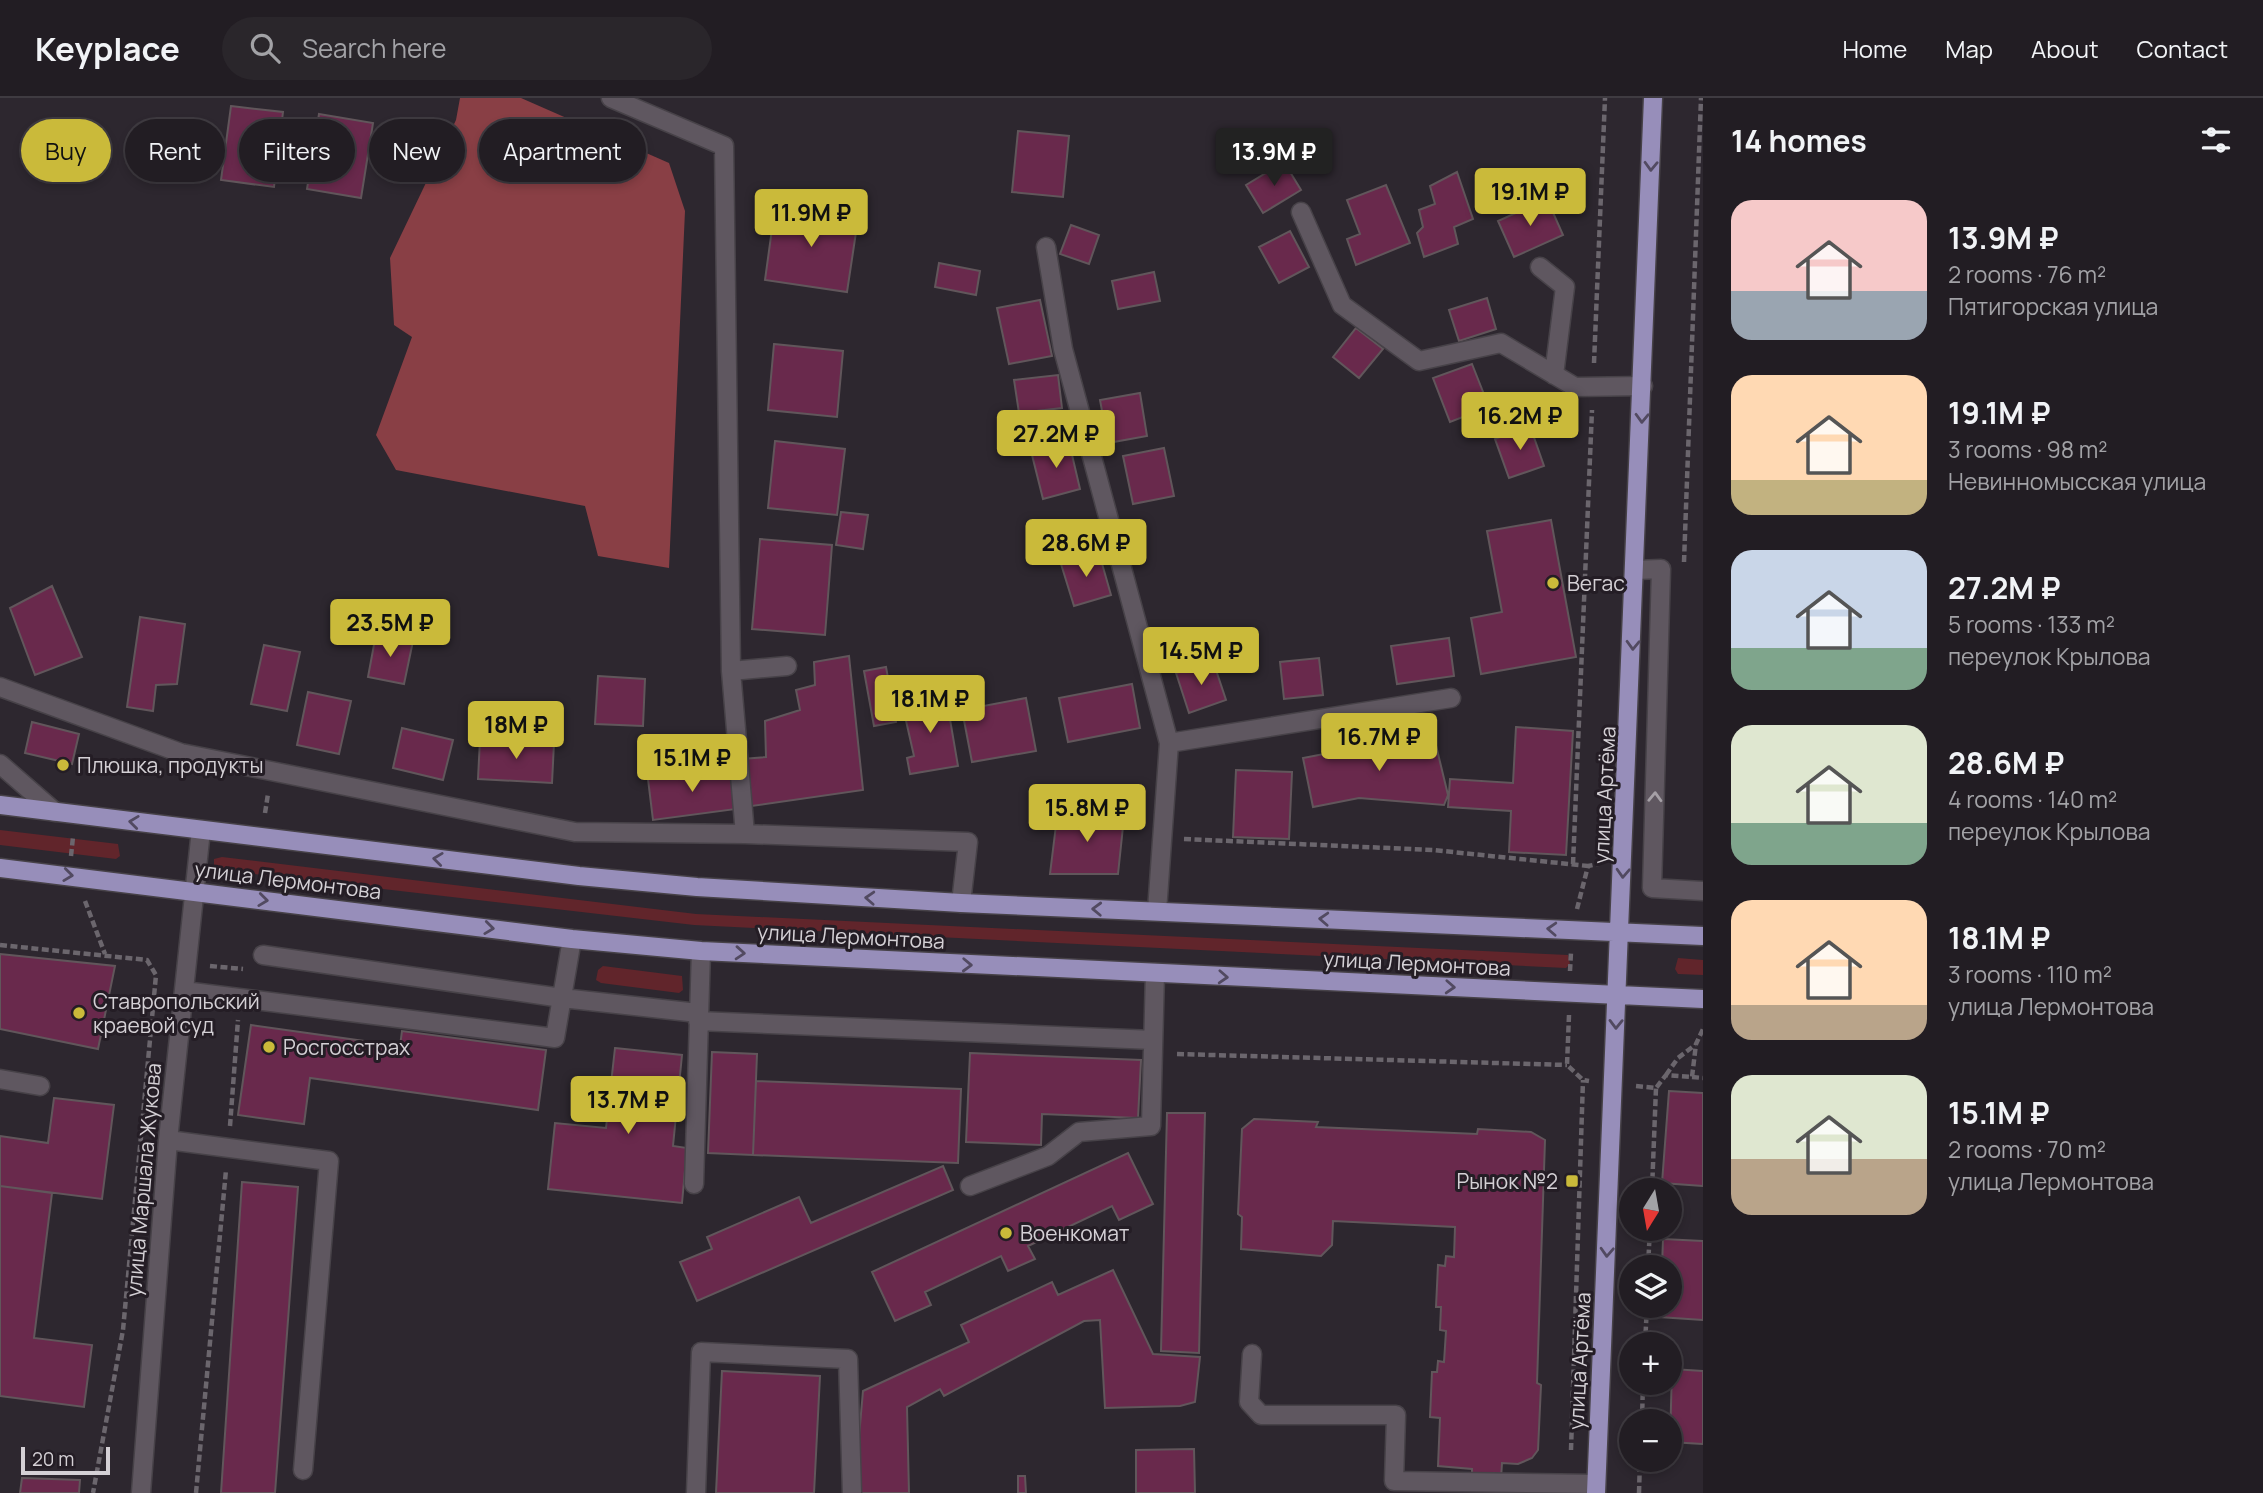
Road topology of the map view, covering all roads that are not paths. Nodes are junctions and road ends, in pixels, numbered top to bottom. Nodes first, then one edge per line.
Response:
1 (611, 98) edge
2 (1653, 98) edge
3 (1301, 212) dead end
4 (1046, 247) dead end
5 (1540, 267) dead end
6 (1554, 374) junction
7 (1643, 386) junction
8 (1636, 570) junction
9 (787, 666) dead end
10 (731, 671) junction
11 (0, 687) edge
12 (1451, 698) dead end
13 (1169, 743) junction
14 (0, 764) edge
15 (0, 805) edge
16 (55, 812) junction
17 (201, 830) junction
18 (745, 834) junction
19 (0, 867) edge
20 (196, 891) junction
21 (1703, 891) edge
22 (961, 903) junction
23 (1157, 911) junction
24 (1620, 932) junction
25 (1703, 936) edge
26 (572, 939) junction
27 (701, 951) junction
28 (263, 955) dead end
29 (1155, 973) junction
30 (184, 991) junction
31 (1617, 996) junction
32 (562, 998) junction
33 (1703, 999) edge
34 (698, 1017) junction
35 (1153, 1040) junction
36 (0, 1079) edge
37 (40, 1086) dead end
38 (168, 1140) junction
39 (694, 1184) dead end
40 (970, 1186) dead end
41 (1252, 1354) dead end
42 (303, 1470) dead end
43 (1596, 1488) edge
44 (141, 1493) edge
45 (696, 1493) edge
46 (852, 1493) edge

1 - 10 street
2 -> 7 main road, улица Артёма
3 - 6 street
4 - 13 street
5 - 6 street
6 - 7 street
7 -> 8 main road, улица Артёма
21 -> 8 street
8 -> 24 main road, улица Артёма
9 - 10 street
10 - 18 street
11 - 18 street
12 - 13 street
13 - 23 street
14 - 16 street
15 - 16 main road, улица Лермонтова
17 -> 16 main road, улица Лермонтова
17 - 20 street, улица Маршала Жукова
22 -> 17 main road, улица Лермонтова
18 - 22 street
19 -> 20 main road, улица Лермонтова
20 -> 26 main road, улица Лермонтова
20 - 30 street, улица Маршала Жукова
23 -> 22 main road, улица Лермонтова
24 -> 23 main road, улица Лермонтова
24 - 25 main road, улица Лермонтова
24 - 31 main road, улица Артёма
26 - 27 main road, улица Лермонтова
26 - 32 street
27 -> 29 main road, улица Лермонтова
27 - 34 street
28 - 32 street
29 -> 31 main road, улица Лермонтова
29 - 35 street
30 - 32 street
30 - 38 street, улица Маршала Жукова
31 - 33 main road, улица Лермонтова
31 -> 43 main road, улица Артёма
32 - 34 street
34 - 35 street
34 - 39 street
35 - 40 street
36 - 37 street
38 - 42 street
38 - 44 street, улица Маршала Жукова
41 - 43 street
45 - 46 street

